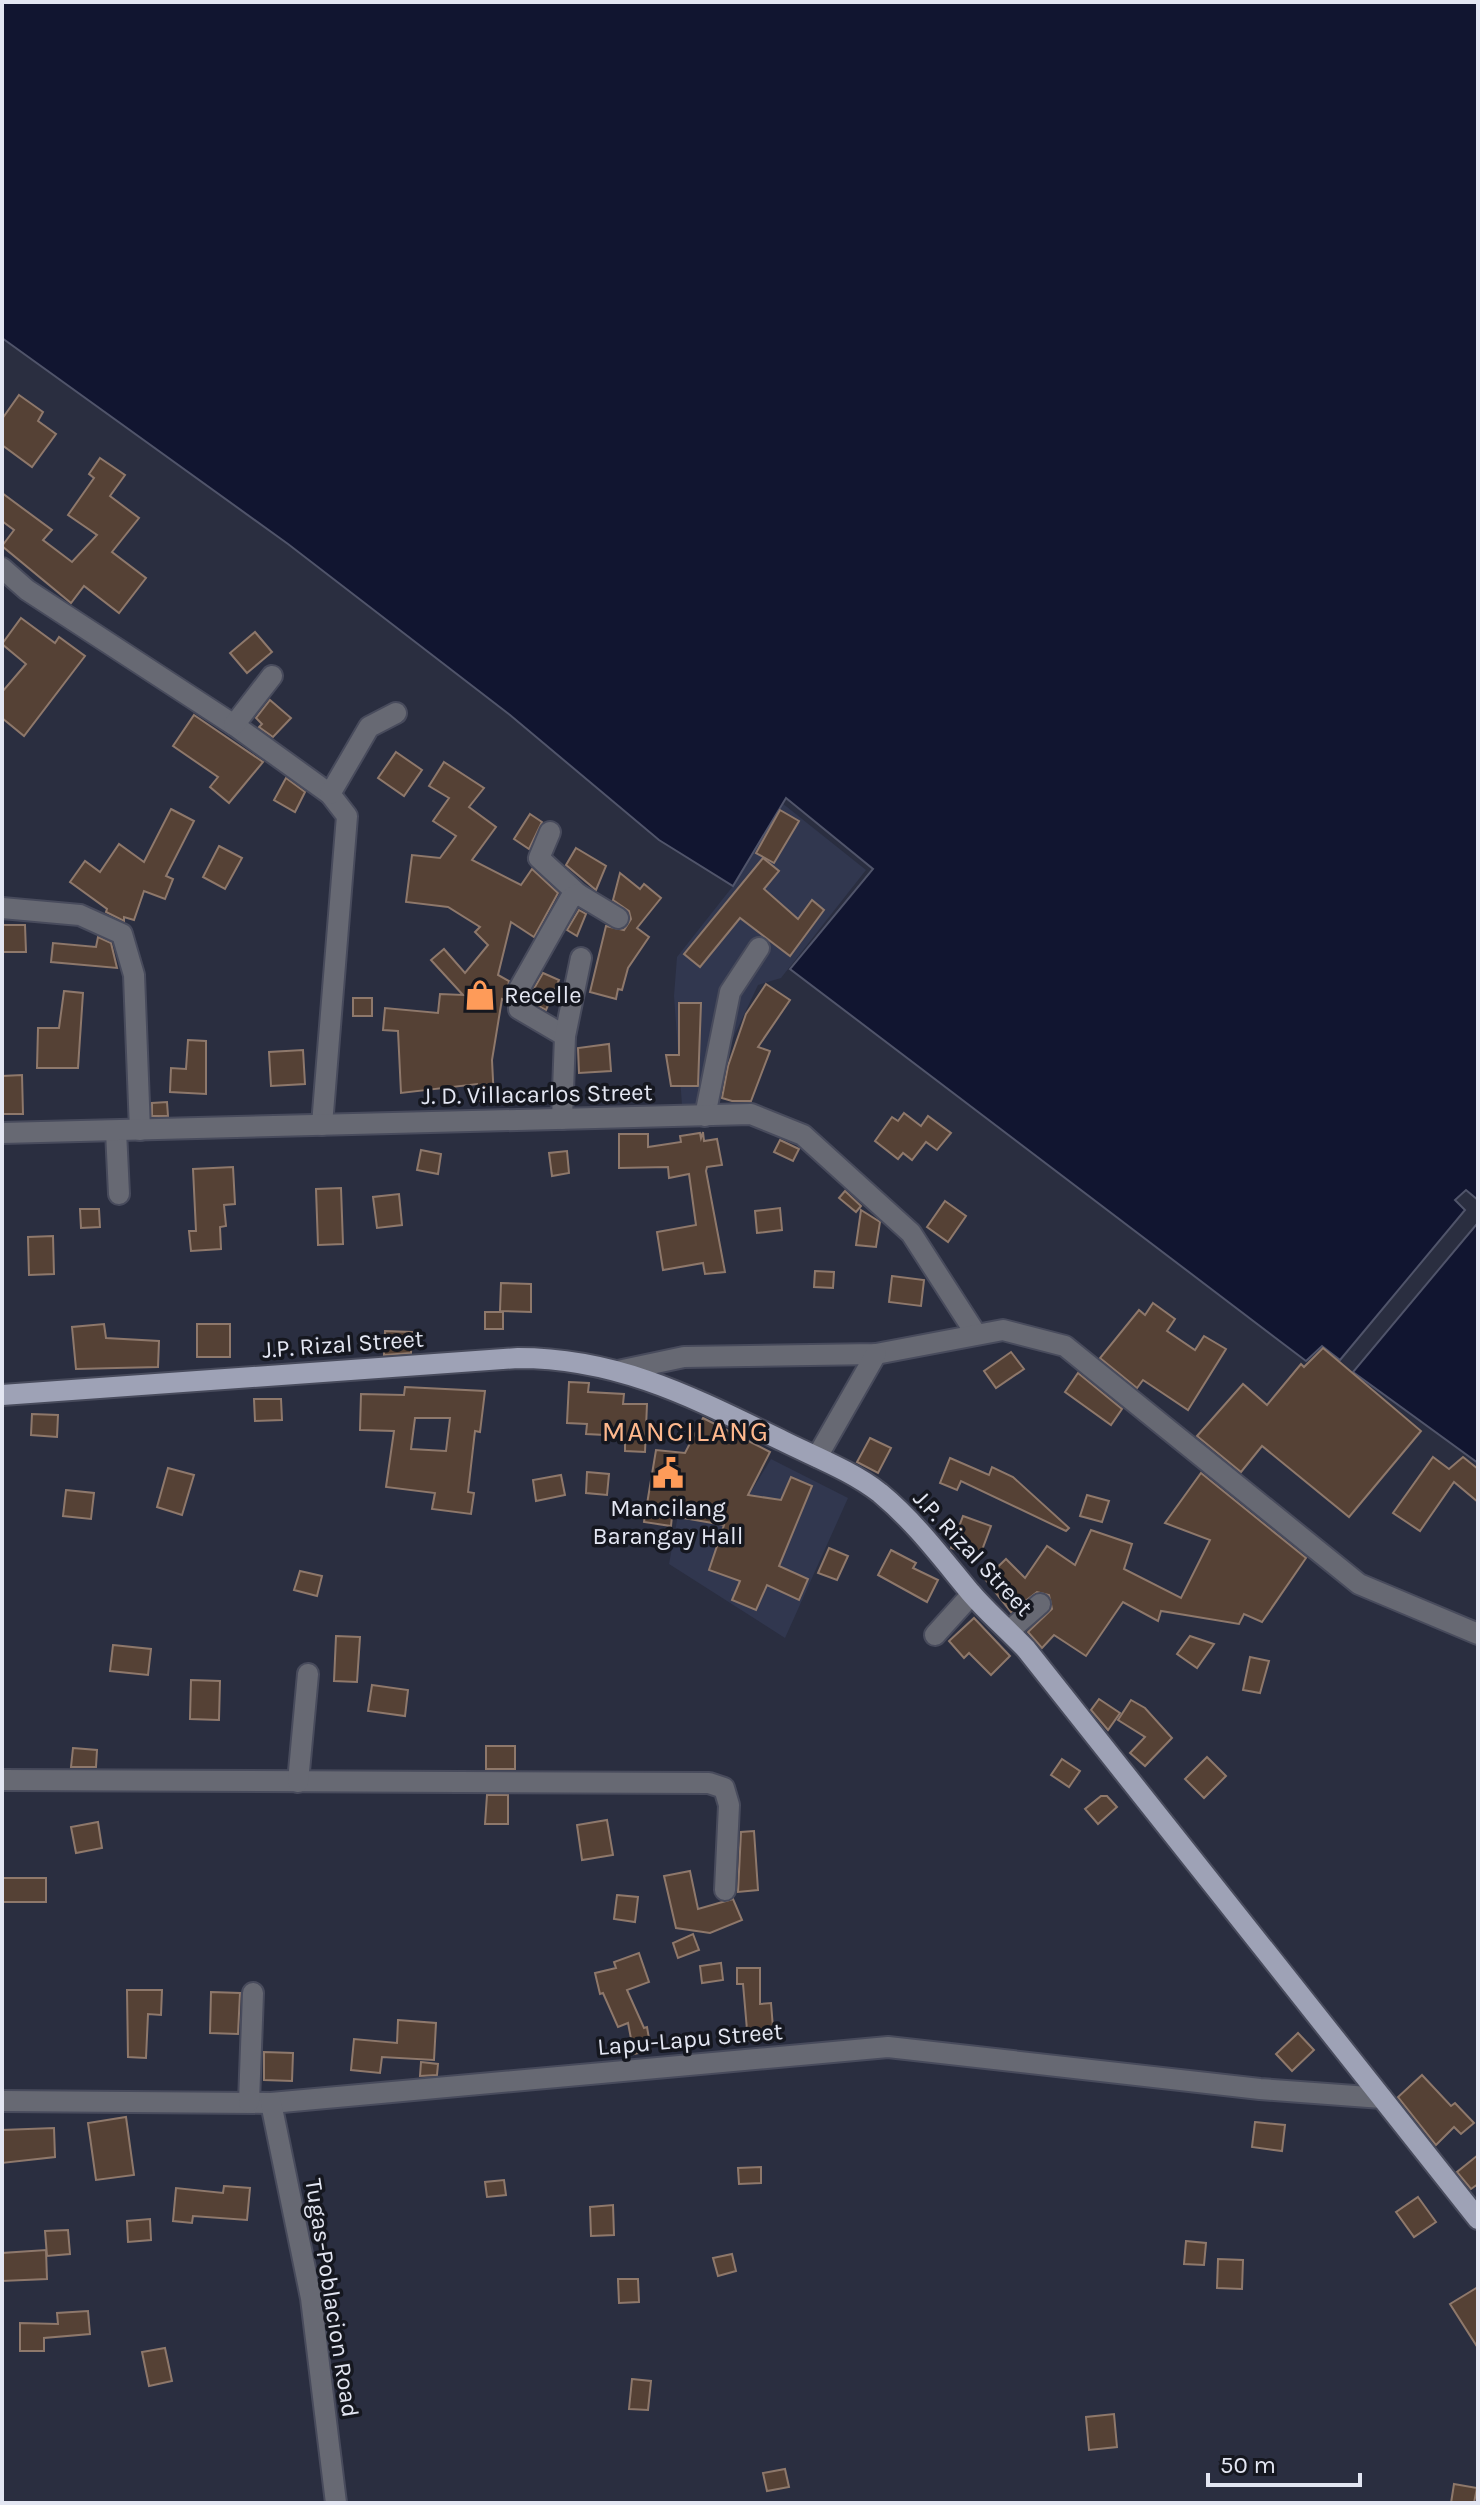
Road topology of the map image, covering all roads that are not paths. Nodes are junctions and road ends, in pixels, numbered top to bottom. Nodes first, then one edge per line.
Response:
1 (2, 568) edge
2 (272, 676) dead end
3 (396, 713) dead end
4 (234, 725) junction
5 (330, 794) junction
6 (550, 832) dead end
7 (578, 894) junction
8 (2, 908) edge
9 (618, 918) dead end
10 (759, 948) dead end
11 (581, 958) dead end
12 (565, 1036) junction
13 (705, 1116) junction
14 (562, 1119) junction
15 (322, 1125) junction
16 (140, 1130) junction
17 (116, 1131) junction
18 (2, 1133) edge
19 (119, 1194) dead end
20 (976, 1334) junction
21 (876, 1354) junction
22 (618, 1371) junction
23 (2, 1395) edge
24 (817, 1457) junction
25 (972, 1594) junction
26 (1040, 1604) dead end
27 (1009, 1631) junction
28 (1478, 1634) edge
29 (935, 1635) dead end
30 (308, 1674) dead end
31 (2, 1780) edge
32 (298, 1782) junction
33 (725, 1890) dead end
34 (253, 1993) dead end
35 (1382, 2098) junction
36 (2, 2101) edge
37 (249, 2102) junction
38 (271, 2103) junction
39 (1478, 2219) edge
40 (336, 2503) edge

1 - 4 street
2 - 4 street
3 - 5 street
4 - 5 street
5 - 15 street
6 - 7 street
7 - 9 street
7 - 12 street
8 - 16 street
10 - 13 street
11 - 12 street
12 - 14 street
13 - 14 street, J. D. Villacarlos Street
13 - 20 street, J. D. Villacarlos Street
14 - 15 street, J. D. Villacarlos Street
15 - 16 street, J. D. Villacarlos Street
16 - 17 street, J. D. Villacarlos Street
17 - 18 street, J. D. Villacarlos Street
17 - 19 street
20 - 21 street
20 - 28 street
21 - 22 street
21 - 24 street
22 - 23 main road, J.P. Rizal Street
22 - 24 main road, J.P. Rizal Street
24 - 25 main road, J.P. Rizal Street
25 - 27 main road, J.P. Rizal Street
25 - 29 street
26 - 27 street
27 - 35 main road, J.P. Rizal Street
30 - 32 street
31 - 32 street
32 - 33 street
34 - 37 street
35 - 38 street, Lapu-Lapu Street
35 - 39 main road, J.P. Rizal Street
36 - 37 street, Lapu-Lapu Street
37 - 38 street, Lapu-Lapu Street
38 - 40 street, Tugas-Poblacion Road

